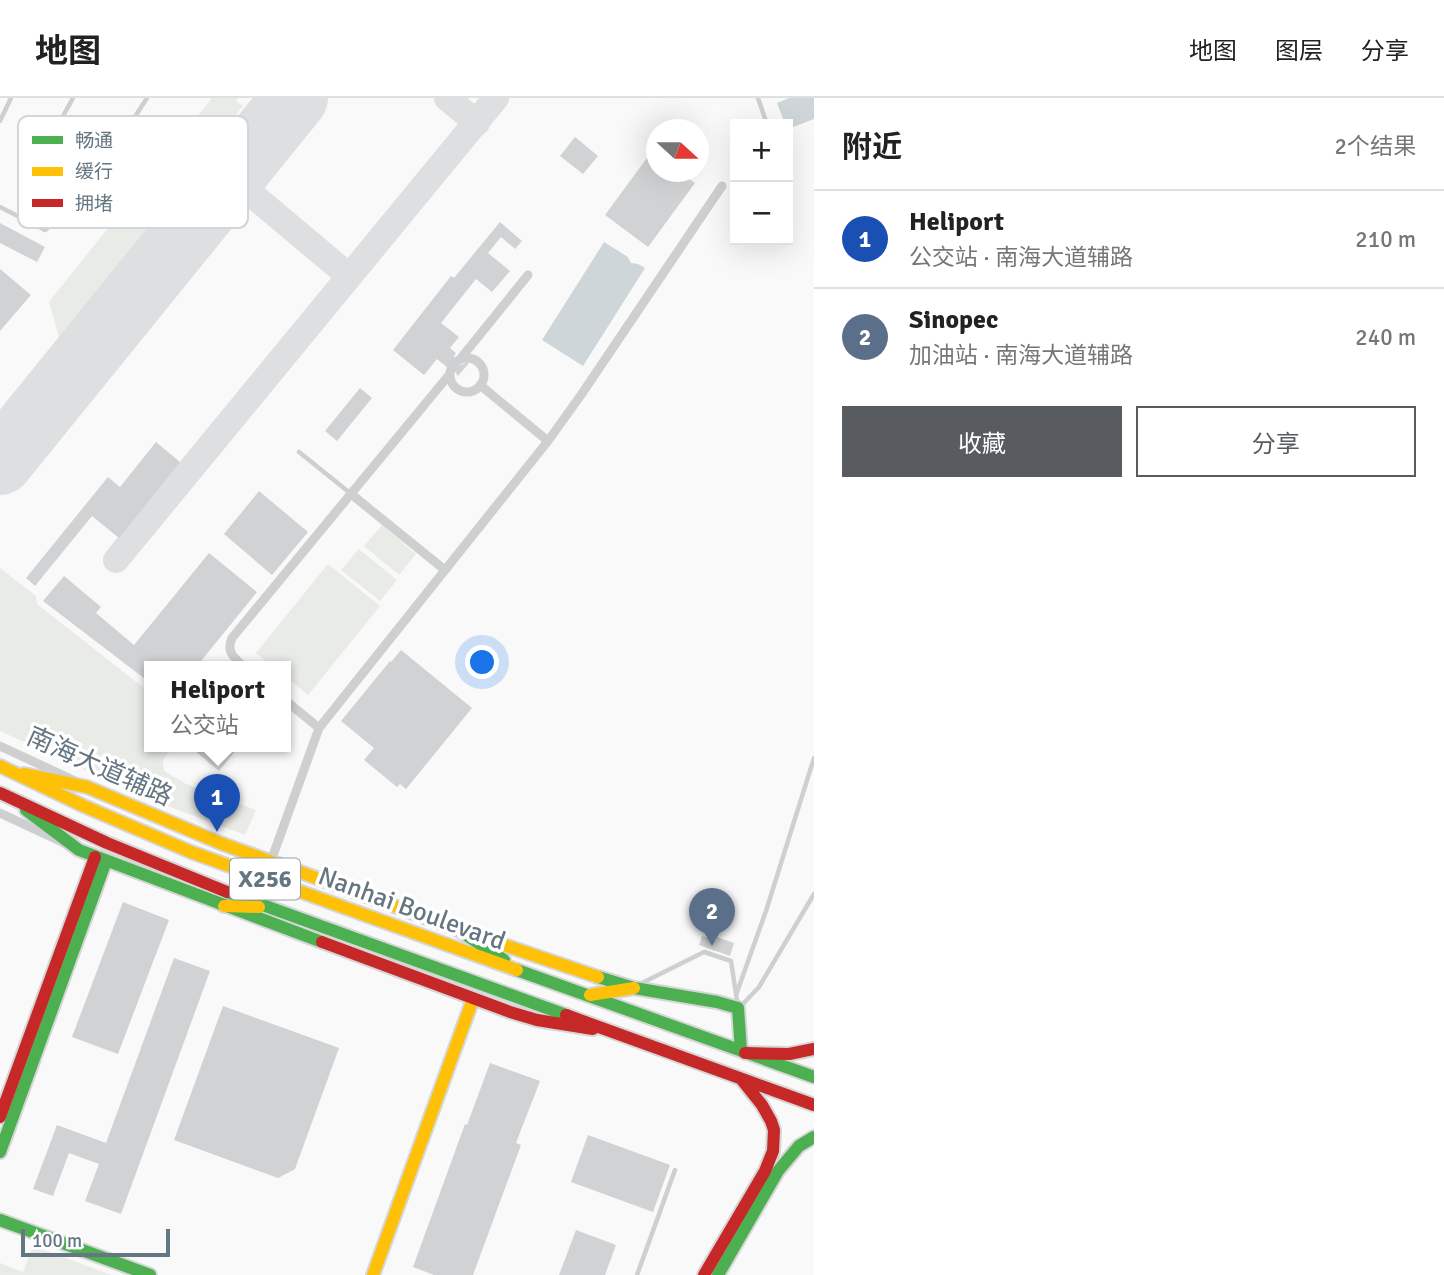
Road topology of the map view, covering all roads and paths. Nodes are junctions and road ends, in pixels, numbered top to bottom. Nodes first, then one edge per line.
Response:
1 (11, 98) edge
2 (73, 98) edge
3 (147, 98) edge
4 (758, 98) edge
5 (63, 116) edge
6 (135, 116) edge
7 (765, 119) edge
8 (0, 121) edge
9 (722, 186) dead end
10 (0, 207) edge
11 (18, 216) edge
12 (528, 275) dead end
13 (461, 358) junction
14 (449, 375) junction
15 (480, 385) junction
16 (548, 441) junction
17 (299, 452) dead end
18 (351, 494) junction
19 (445, 570) junction
20 (238, 661) edge
21 (291, 705) edge
22 (319, 728) junction
23 (0, 746) edge
24 (814, 758) edge
25 (5, 769) edge
26 (87, 787) junction
27 (6, 796) edge
28 (0, 813) edge
29 (79, 850) junction
30 (101, 859) junction
31 (271, 861) junction
32 (814, 894) edge
33 (223, 906) junction
34 (271, 908) junction
35 (457, 929) junction
36 (526, 974) junction
37 (634, 988) junction
38 (586, 995) junction
39 (473, 999) junction
40 (737, 1002) junction
41 (631, 1038) junction
42 (814, 1049) edge
43 (743, 1052) junction
44 (814, 1077) edge
45 (742, 1080) junction
46 (814, 1105) edge
47 (0, 1117) edge
48 (814, 1137) edge
49 (0, 1153) edge
50 (675, 1170) dead end
51 (0, 1220) edge
52 (150, 1275) edge
53 (373, 1275) edge
54 (637, 1275) edge
55 (704, 1275) edge
56 (718, 1275) edge

1 - 8 lane
2 - 5 lane
3 - 6 lane
4 - 7 lane
9 - 16 street
10 - 11 lane
12 - 13 street
13 - 14 street
13 - 15 street
14 - 15 street
14 - 18 street
15 - 16 street
16 - 19 street
17 - 18 lane
18 - 19 street
18 - 20 street
19 - 22 street
21 - 22 street
22 - 31 street
23 - 26 street, 南海大道辅路
24 - 40 lane
25 - 26 main road
25 - 36 main road, Nanhai Boulevard / X256
26 - 31 main road, 南海大道辅路
27 - 29 main road
27 - 34 main road, Nanhai Boulevard / X256
28 - 29 street
29 - 30 main road
30 - 33 main road
30 - 47 main road
30 - 49 main road
31 - 35 main road, 南海大道辅路
32 - 40 lane
33 - 34 main road
33 - 39 main road
34 - 41 main road, Nanhai Boulevard / X256
35 - 36 main road
35 - 37 main road, 南海大道辅路
36 - 38 main road, Nanhai Boulevard / X256
37 - 38 main road
37 - 40 main road, 南海大道辅路
37 - 40 lane
38 - 43 main road, Nanhai Boulevard / X256
39 - 41 main road
39 - 53 main road
40 - 43 main road
41 - 45 main road, Nanhai Boulevard / X256
42 - 43 main road
43 - 44 main road, Nanhai Boulevard / X256
45 - 46 main road, Nanhai Boulevard / X256
45 - 55 main road
48 - 56 main road
50 - 54 lane
51 - 52 main road

